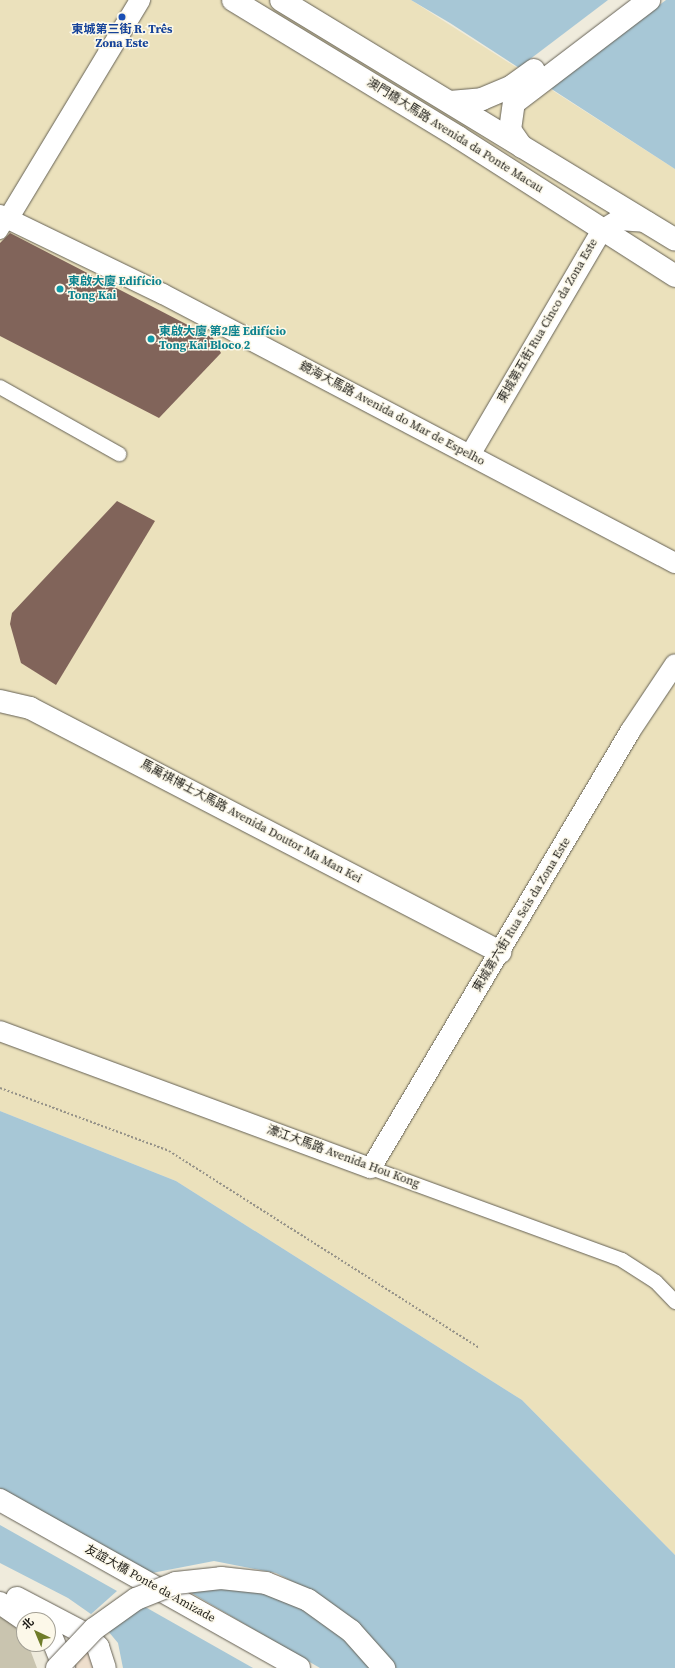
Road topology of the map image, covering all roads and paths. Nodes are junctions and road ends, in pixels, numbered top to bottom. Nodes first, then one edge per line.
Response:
1 (140, 0) edge
2 (232, 0) edge
3 (281, 0) edge
4 (625, 0) edge
5 (649, 0) edge
6 (516, 92) junction
7 (482, 99) junction
8 (450, 102) junction
9 (509, 122) junction
10 (522, 148) junction
11 (3, 222) edge
12 (648, 222) junction
13 (602, 230) junction
14 (675, 240) edge
15 (675, 276) edge
16 (0, 387) edge
17 (119, 454) dead end
18 (470, 455) junction
19 (675, 563) edge
20 (675, 664) edge
21 (0, 701) edge
22 (500, 952) junction
23 (0, 1031) edge
24 (0, 1088) edge
25 (371, 1168) junction
26 (675, 1302) edge
27 (479, 1348) dead end
28 (0, 1500) edge
29 (0, 1517) edge
30 (6, 1596) edge
31 (19, 1612) edge
32 (30, 1612) edge
33 (56, 1648) edge
34 (46, 1652) edge
35 (51, 1668) edge
36 (58, 1668) edge
37 (64, 1668) edge
38 (105, 1668) edge
39 (270, 1668) edge
40 (298, 1668) edge
41 (384, 1668) edge

1 - 11 street
2 - 13 main road, 澳門橋大馬路 Avenida da Ponte Macau
3 - 8 main road, 澳門橋大馬路 Avenida da Ponte Macau
4 - 6 main road
5 - 6 main road
6 - 7 main road
6 - 9 main road
7 - 8 main road
7 - 9 main road
8 - 10 main road, 澳門橋大馬路 Avenida da Ponte Macau
9 - 10 main road
10 - 12 main road, 澳門橋大馬路 Avenida da Ponte Macau
11 - 18 street, 鏡海大馬路 Avenida do Mar de Espelho
12 - 13 street, 東城第五街 Rua Cinco da Zona Este
12 - 14 main road, 澳門橋大馬路 Avenida da Ponte Macau
13 - 15 main road, 澳門橋大馬路 Avenida da Ponte Macau
13 - 18 street, 東城第五街 Rua Cinco da Zona Este
16 - 17 street
18 - 19 street, 鏡海大馬路 Avenida do Mar de Espelho
20 - 22 street, 東城第六街 Rua Seis da Zona Este
21 - 22 main road, 馬萬祺博士大馬路 Avenida Doutor Ma Man Kei
22 - 25 street, 東城第六街 Rua Seis da Zona Este
23 - 25 street, 濠江大馬路 Avenida Hou Kong
24 - 27 path
25 - 26 street, 濠江大馬路 Avenida Hou Kong
28 - 40 main road, 友誼大橋 Ponte da Amizade
29 - 39 main road, 友誼大橋 Ponte da Amizade
30 - 31 main road
30 - 32 main road
30 - 38 main road
33 - 37 main road
34 - 35 main road
36 - 41 main road, bridge

